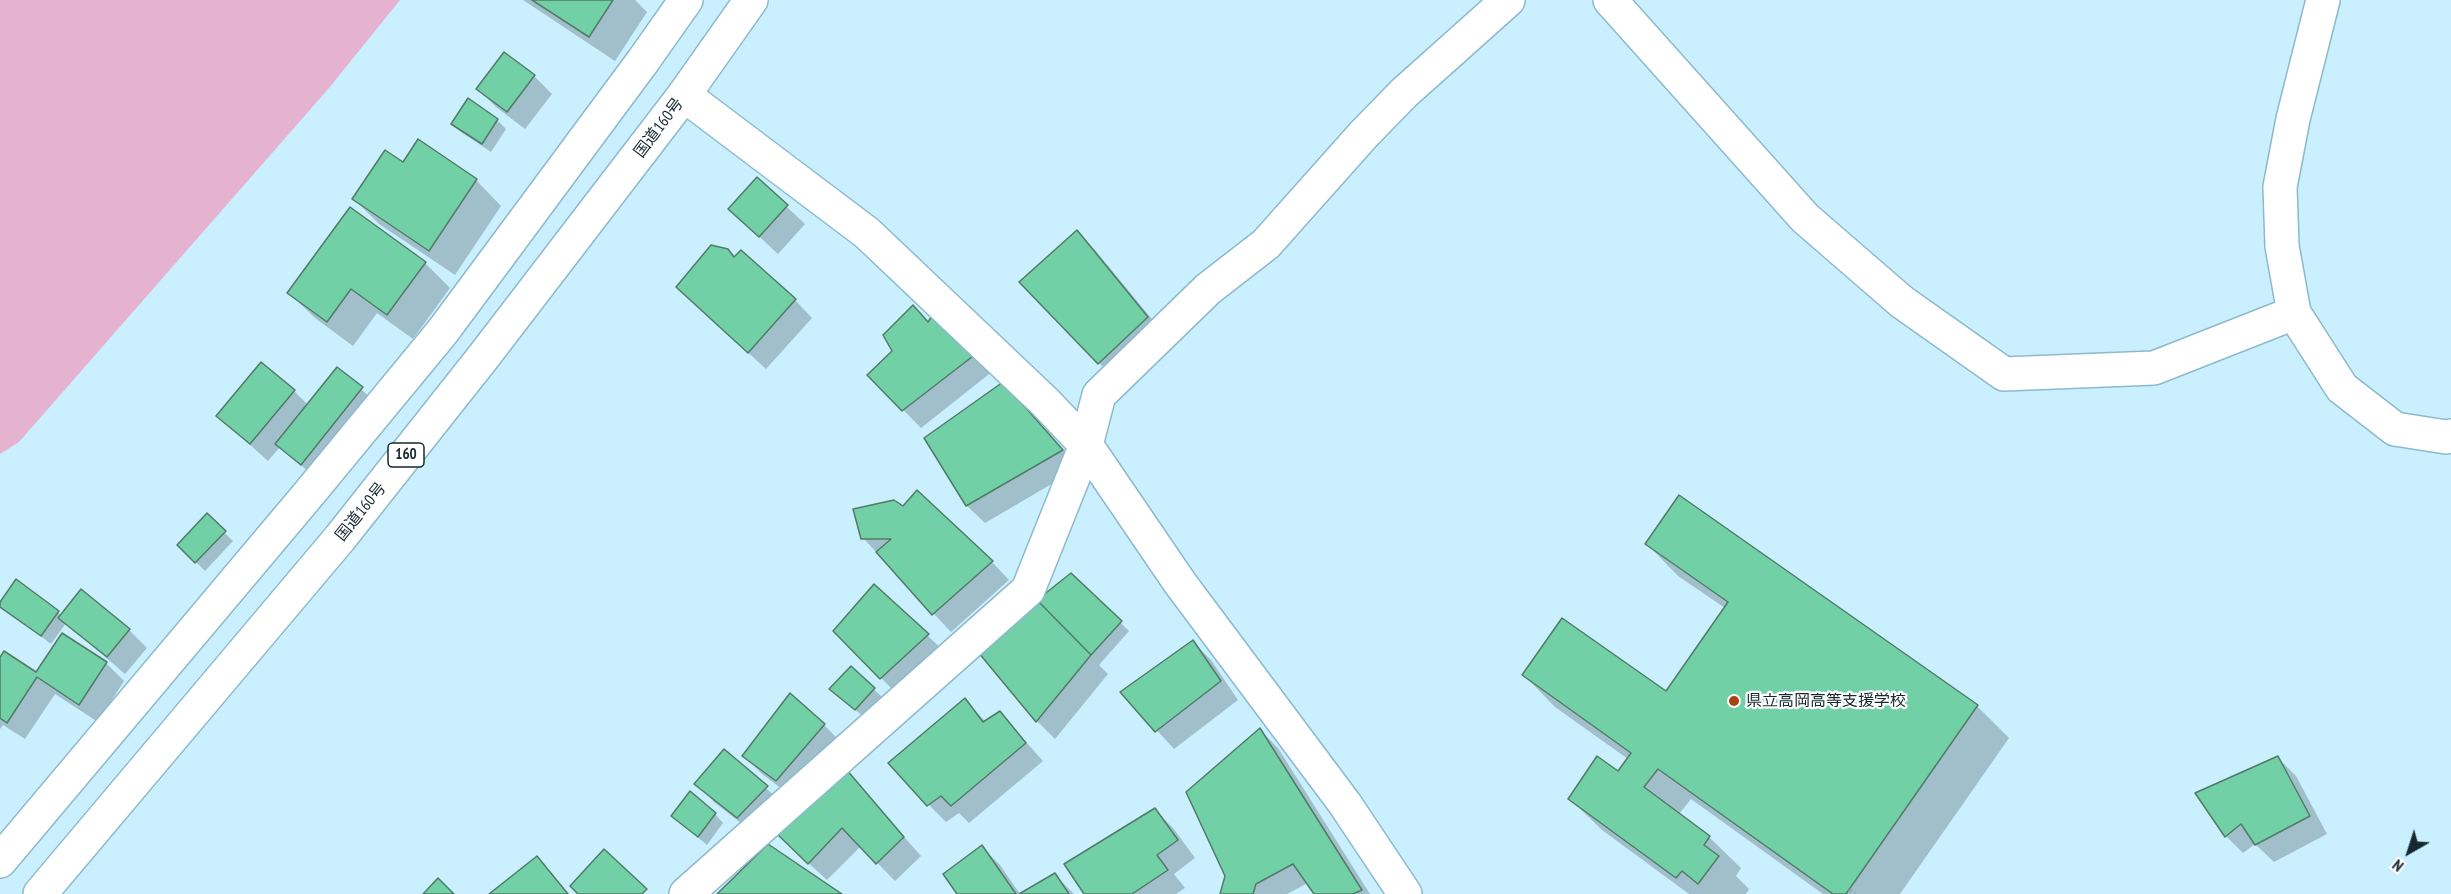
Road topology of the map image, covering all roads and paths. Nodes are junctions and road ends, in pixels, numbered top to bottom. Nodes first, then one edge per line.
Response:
1 (686, 0) edge
2 (751, 0) edge
3 (1508, 0) edge
4 (1610, 0) edge
5 (2323, 0) edge
6 (684, 95) junction
7 (2294, 313) junction
8 (2451, 436) edge
9 (1086, 445) junction
10 (0, 861) edge
11 (1849, 890) dead end
12 (40, 894) edge
13 (686, 894) edge
14 (1405, 894) edge
15 (1855, 894) edge

1 - 10 main road
2 - 6 main road, 国道160号 / 160
3 - 9 main road
4 - 7 main road
5 - 7 main road
6 - 9 main road
6 - 12 main road, 国道160号 / 160
7 - 8 main road
9 - 13 main road
9 - 14 main road
11 - 15 path

